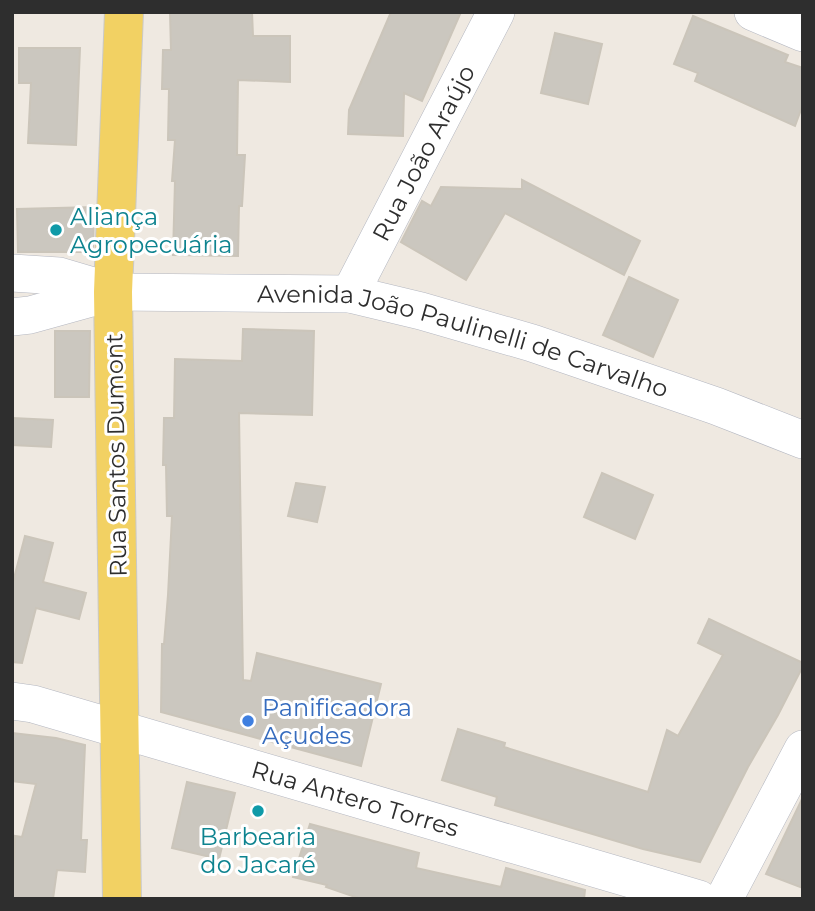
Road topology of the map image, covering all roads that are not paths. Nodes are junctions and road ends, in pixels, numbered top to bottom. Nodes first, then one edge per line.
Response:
1 (124, 12) edge
2 (496, 12) edge
3 (753, 12) edge
4 (803, 33) edge
5 (12, 273) edge
6 (113, 290) junction
7 (350, 294) junction
8 (12, 317) edge
9 (803, 440) edge
10 (12, 701) edge
11 (120, 730) junction
12 (803, 749) edge
13 (122, 899) edge
14 (699, 899) edge
15 (724, 899) edge

1 - 6 main road, Rua Santos Dumont
2 - 7 street, Rua João Araújo
3 - 4 street
5 - 6 street, Avenida João Paulinelli de Carvalho
6 - 7 street, Avenida João Paulinelli de Carvalho
6 - 8 street, Avenida João Paulinelli de Carvalho
6 - 11 main road, Rua Santos Dumont
7 - 9 street, Avenida João Paulinelli de Carvalho
10 - 11 street, Rua Antero Torres
11 - 13 main road, Rua Santos Dumont
11 - 14 street, Rua Antero Torres
12 - 15 street

